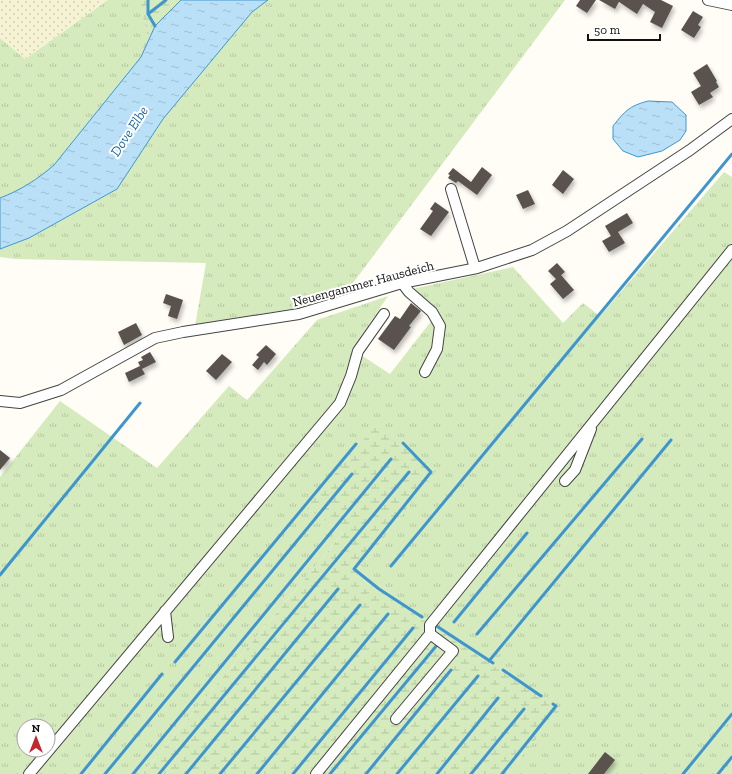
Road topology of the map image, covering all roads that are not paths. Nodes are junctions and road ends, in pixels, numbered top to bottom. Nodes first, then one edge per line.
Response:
1 (708, 0) edge
2 (732, 5) edge
3 (732, 119) edge
4 (451, 189) dead end
5 (732, 250) edge
6 (475, 268) junction
7 (402, 283) junction
8 (384, 314) dead end
9 (425, 372) dead end
10 (0, 401) edge
11 (595, 419) junction
12 (565, 481) dead end
13 (165, 611) junction
14 (430, 634) junction
15 (168, 637) dead end
16 (396, 720) dead end
17 (29, 774) edge
18 (316, 774) edge

1 - 2 street
3 - 6 street, Neuengammer Hausdeich
4 - 6 street
5 - 11 street
6 - 7 street, Neuengammer Hausdeich
7 - 9 street
7 - 10 street, Neuengammer Hausdeich
8 - 13 street
11 - 12 street
11 - 14 street
13 - 15 street
13 - 17 street
14 - 16 street
14 - 18 street

